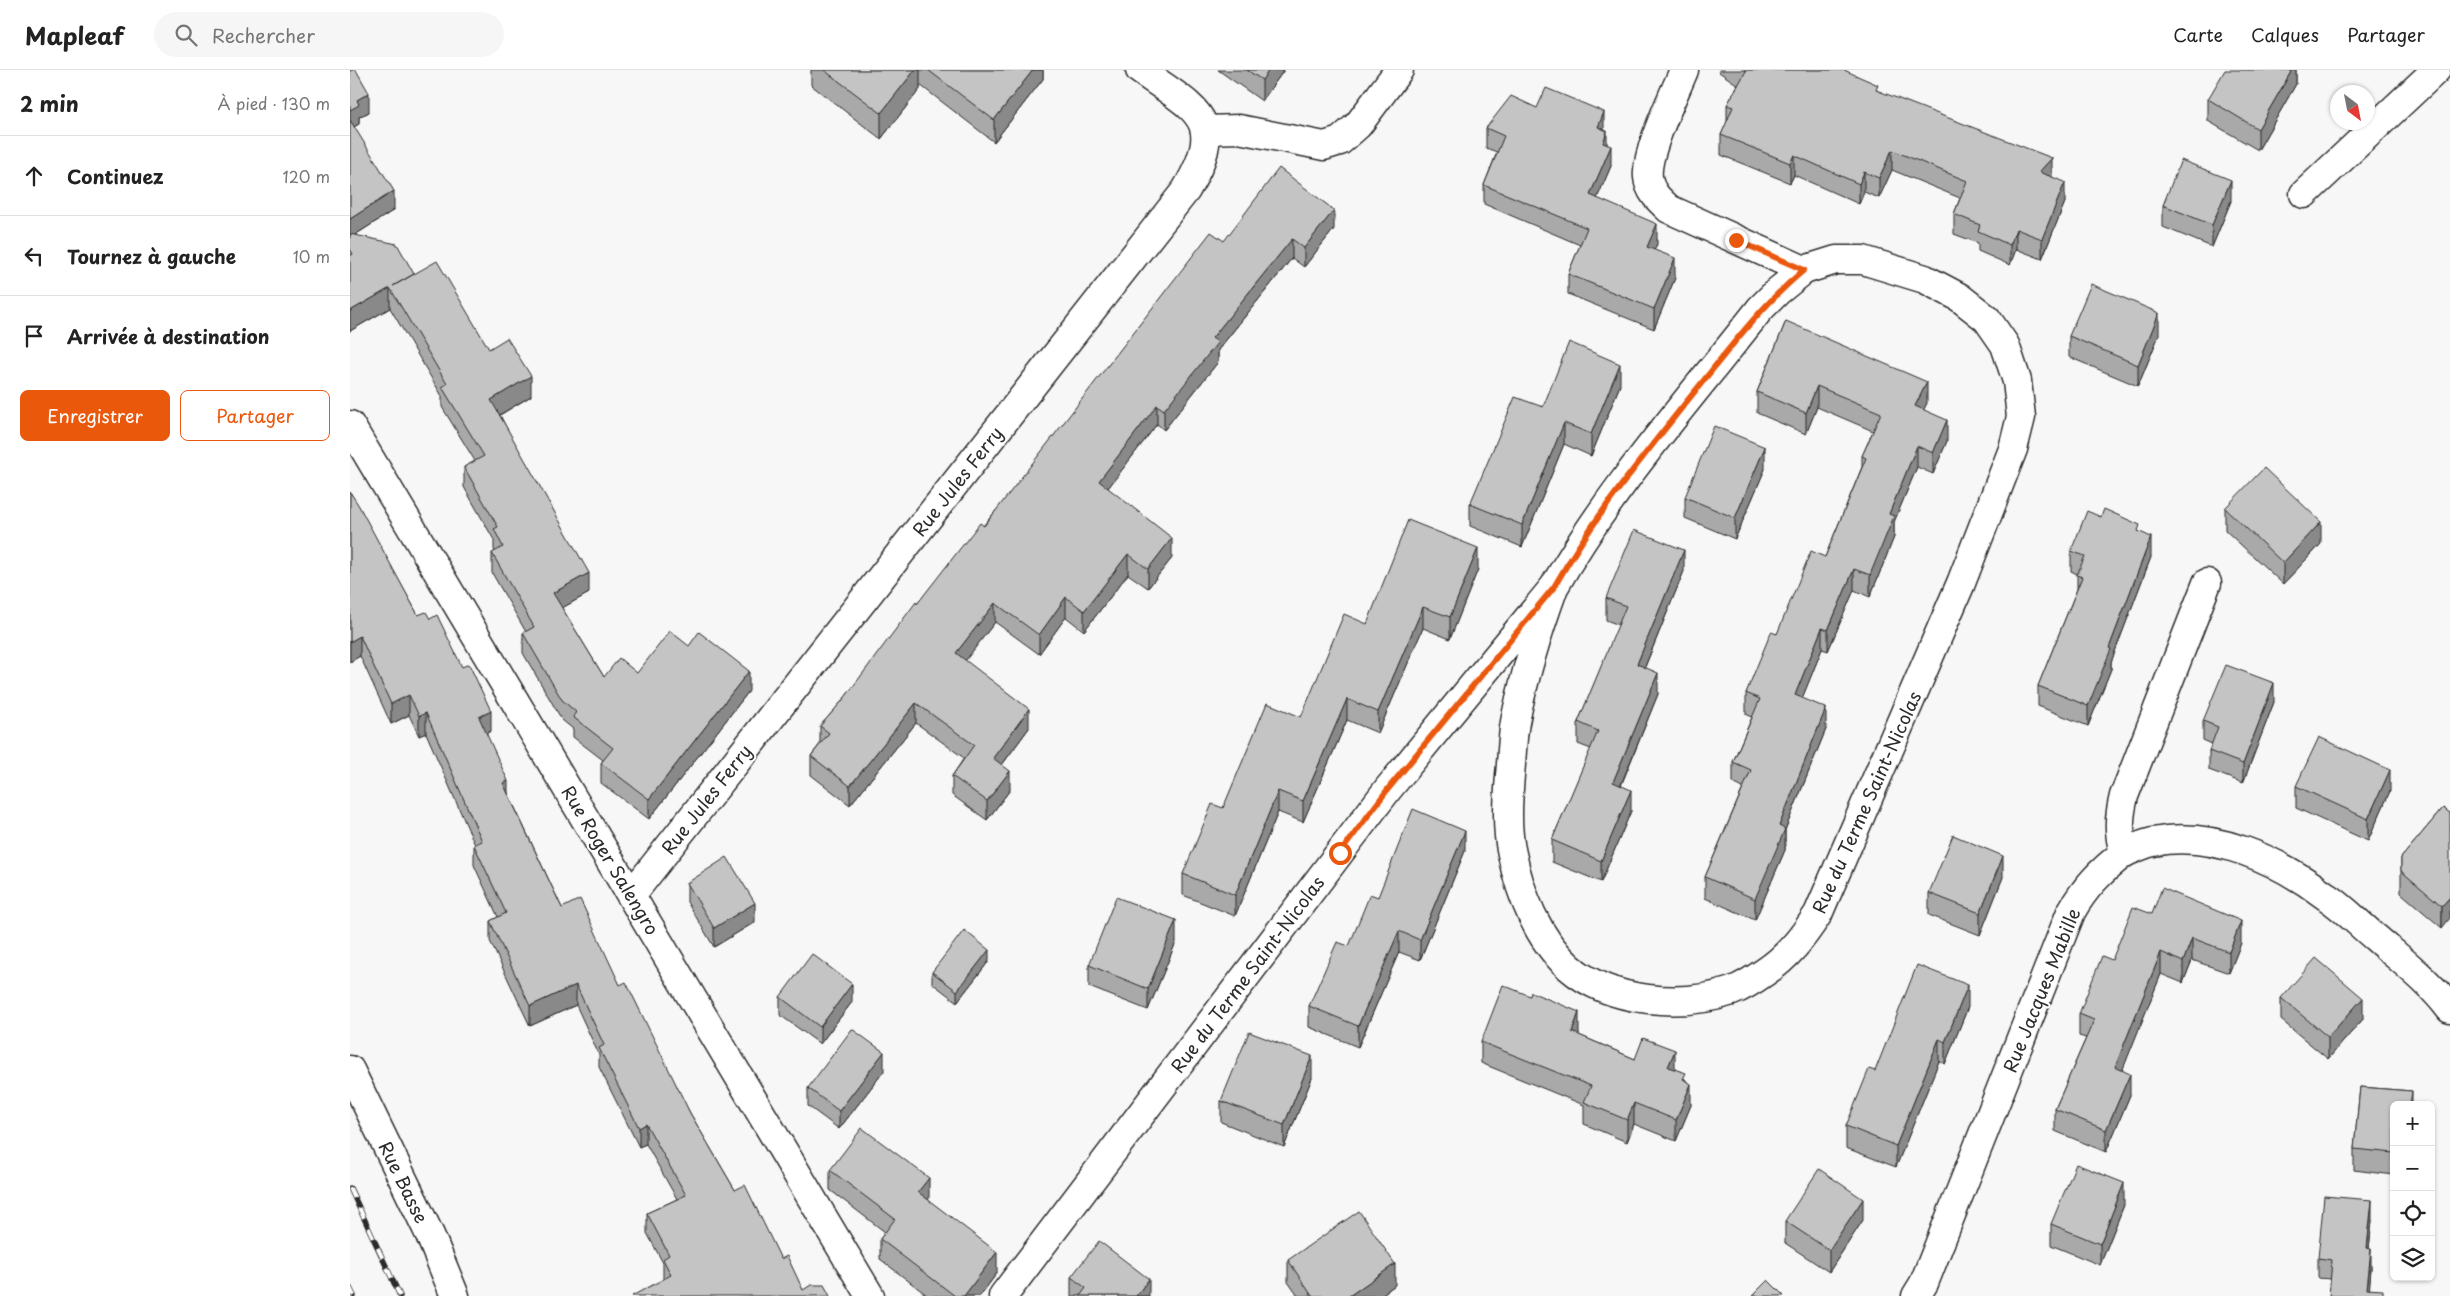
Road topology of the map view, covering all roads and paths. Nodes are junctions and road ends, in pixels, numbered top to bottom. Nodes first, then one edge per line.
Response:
1 (1140, 70) edge
2 (1400, 70) edge
3 (1684, 70) edge
4 (2436, 70) edge
5 (1205, 130) junction
6 (2304, 194) dead end
7 (1804, 270) junction
8 (350, 424) edge
9 (2207, 582) dead end
10 (1554, 587) junction
11 (2124, 853) junction
12 (632, 894) junction
13 (2450, 1009) edge
14 (350, 1070) edge
15 (455, 1296) edge
16 (870, 1296) edge
17 (1003, 1296) edge
18 (1916, 1296) edge

1 - 5 street
2 - 5 street
3 - 7 street
4 - 6 street
5 - 12 street, Rue Jules Ferry
7 - 10 street, Rue du Terme Saint-Nicolas
7 - 10 street, Rue du Terme Saint-Nicolas
8 - 12 street, Rue Roger Salengro
9 - 11 street
10 - 17 street, Rue du Terme Saint-Nicolas
11 - 13 street, Rue Jacques Mabille
11 - 18 street, Rue Jacques Mabille
12 - 16 street, Rue Roger Salengro
14 - 15 street, Rue Basse

